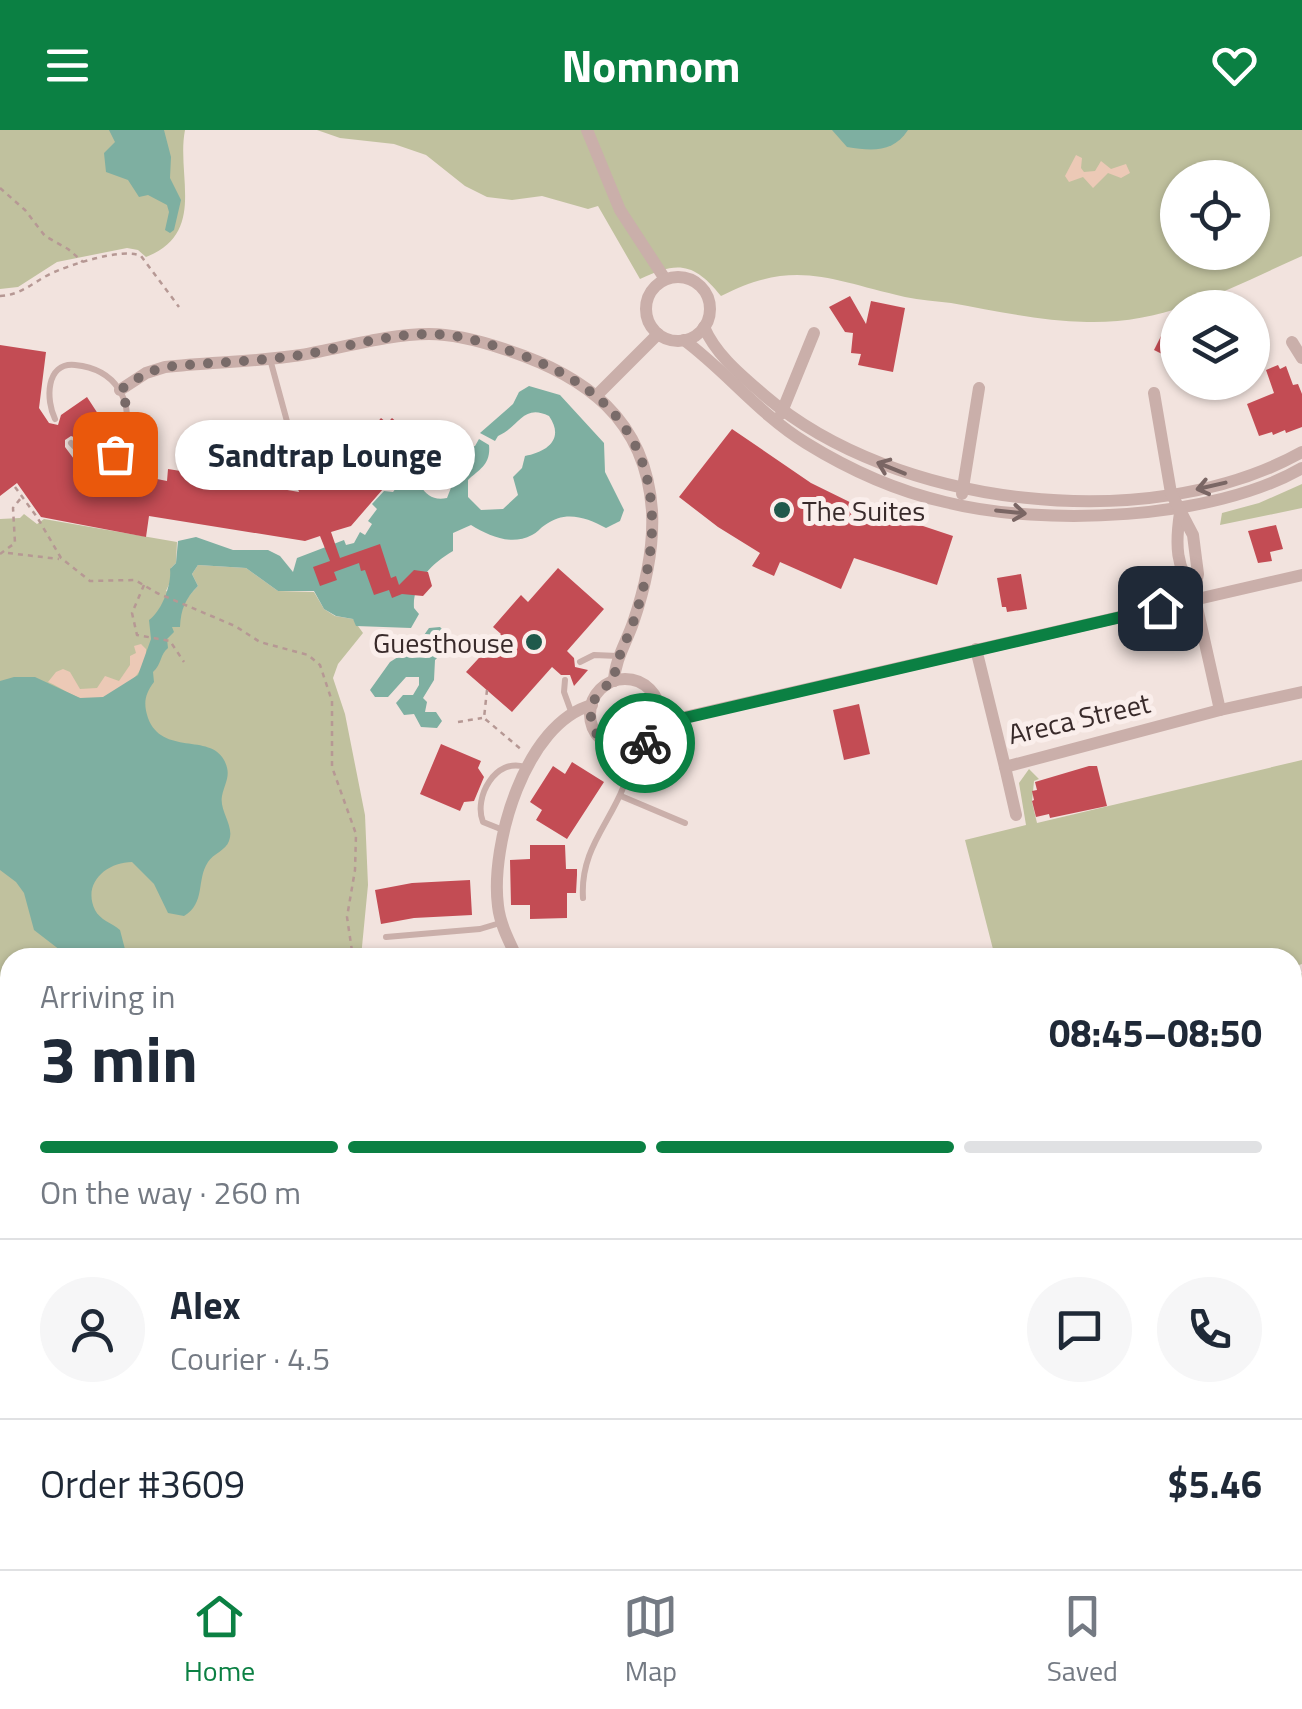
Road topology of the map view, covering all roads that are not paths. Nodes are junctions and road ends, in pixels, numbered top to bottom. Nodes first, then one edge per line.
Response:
1 (587, 130) edge
2 (664, 279) junction
3 (704, 327) junction
4 (814, 333) dead end
5 (658, 334) junction
6 (684, 340) junction
7 (1292, 342) dead end
8 (270, 358) junction
9 (1302, 358) edge
10 (979, 388) dead end
11 (120, 390) junction
12 (597, 394) junction
13 (1154, 394) dead end
14 (780, 417) junction
15 (54, 419) dead end
16 (288, 425) junction
17 (71, 443) dead end
18 (316, 452) dead end
19 (1302, 452) edge
20 (288, 466) dead end
21 (1302, 468) edge
22 (963, 489) junction
23 (1170, 494) junction
24 (960, 505) junction
25 (1180, 510) junction
26 (1302, 575) edge
27 (1195, 597) junction
28 (976, 649) junction
29 (619, 656) junction
30 (580, 662) dead end
31 (565, 680) dead end
32 (614, 681) junction
33 (1302, 692) edge
34 (592, 705) junction
35 (1220, 710) junction
36 (572, 714) junction
37 (659, 724) junction
38 (631, 748) junction
39 (529, 763) junction
40 (1005, 767) junction
41 (620, 796) junction
42 (1016, 814) dead end
43 (684, 823) dead end
44 (504, 830) junction
45 (583, 898) dead end
46 (501, 923) junction
47 (386, 937) dead end
48 (512, 948) edge

1 - 2 street
2 - 3 street
2 - 5 street
3 - 6 street
3 - 14 street
4 - 14 street
5 - 6 street
5 - 12 street
6 - 14 street
7 - 9 street
8 - 11 street
8 - 12 street
8 - 16 lane
10 - 22 street
11 - 15 lane
11 - 17 lane
12 - 29 street
13 - 23 street
22 -> 14 street
14 - 24 street
16 - 18 lane
16 - 20 lane
19 -> 23 street
21 - 25 street
22 - 23 street
22 - 24 street
23 - 25 street
24 -> 25 street
25 - 27 street
26 - 27 street
27 - 28 street
27 - 35 street
28 - 37 street
28 - 40 street, Areca Street
29 - 30 lane
29 - 32 street
31 - 36 lane
32 - 34 street
32 - 37 street
33 - 35 street, Areca Street
34 - 36 street
34 - 38 street
35 - 40 street, Areca Street
36 - 39 street
37 - 38 street
38 - 41 lane
39 - 44 street
39 - 44 lane
40 - 42 street
41 - 43 lane
41 - 45 lane
44 - 46 street
46 - 47 lane
46 - 48 street

